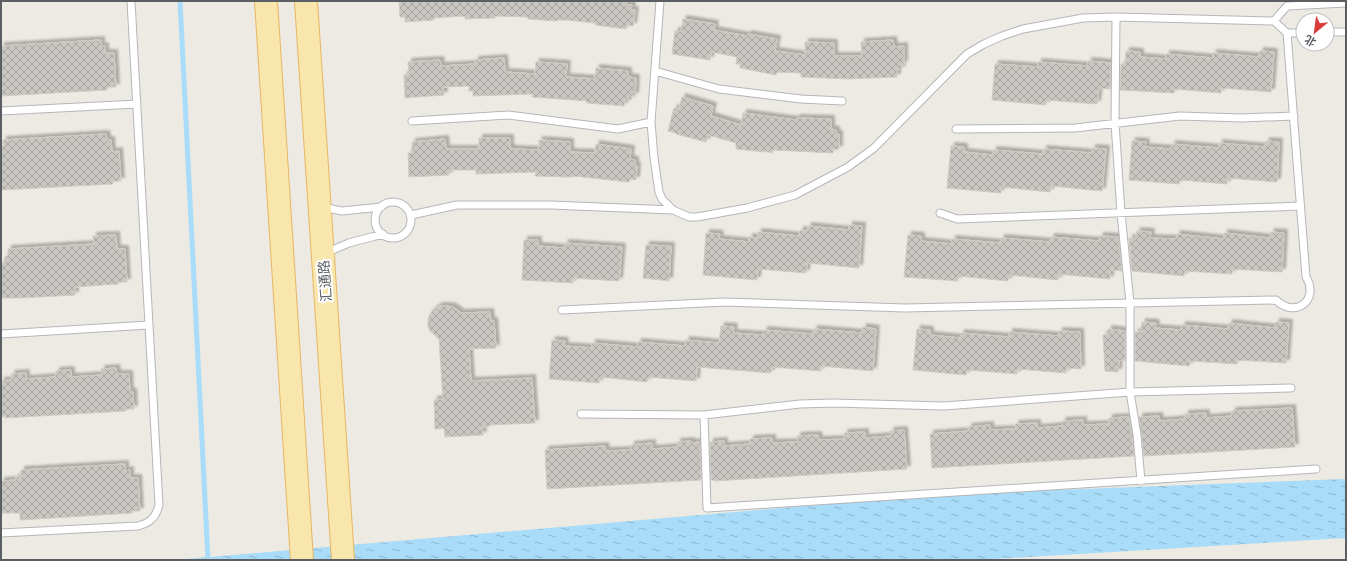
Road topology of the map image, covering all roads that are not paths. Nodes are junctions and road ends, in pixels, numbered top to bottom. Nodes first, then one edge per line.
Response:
1 (131, 1) edge
2 (266, 1) edge
3 (306, 1) edge
4 (660, 1) edge
5 (1346, 3) edge
6 (1286, 4) edge
7 (1116, 17) junction
8 (1274, 21) junction
9 (1335, 32) edge
10 (1346, 32) edge
11 (1287, 33) junction
12 (1295, 33) edge
13 (655, 71) junction
14 (842, 100) dead end
15 (137, 104) junction
16 (1, 111) edge
17 (1294, 116) junction
18 (412, 120) dead end
19 (651, 122) junction
20 (1115, 123) junction
21 (956, 128) dead end
22 (1300, 206) junction
23 (320, 207) junction
24 (381, 207) junction
25 (673, 210) junction
26 (940, 213) dead end
27 (1121, 213) junction
28 (411, 216) junction
29 (383, 234) junction
30 (323, 254) junction
31 (1130, 303) junction
32 (562, 310) dead end
33 (149, 325) junction
34 (1, 334) edge
35 (1290, 388) dead end
36 (1130, 392) junction
37 (581, 414) dead end
38 (704, 415) junction
39 (1316, 469) dead end
40 (1141, 481) junction
41 (1, 533) edge
42 (302, 560) edge
43 (343, 560) edge

1 - 15 lane
2 - 42 main road
3 - 23 main road, 汇通路
4 - 13 lane
5 - 6 lane
6 - 8 lane
7 - 8 lane
7 - 20 lane
7 - 25 lane
8 - 11 lane
9 - 10 lane
11 - 12 lane
11 - 17 lane
13 - 14 lane
13 - 19 lane
15 - 16 lane
15 - 33 lane
17 - 20 lane
17 - 22 lane
18 - 19 lane
19 - 25 lane
20 - 21 lane
20 - 27 lane
22 - 27 lane
22 - 31 lane
23 - 24 lane
23 - 30 main road, 汇通路
24 - 28 lane
24 - 29 lane
25 - 28 lane
26 - 27 lane
27 - 31 lane
28 - 29 lane
29 - 30 lane
30 - 43 main road, 汇通路
31 - 32 lane
31 - 36 lane
33 - 34 lane
33 - 41 lane
35 - 36 lane
36 - 38 lane
36 - 40 lane
37 - 38 lane
38 - 40 lane
39 - 40 lane

